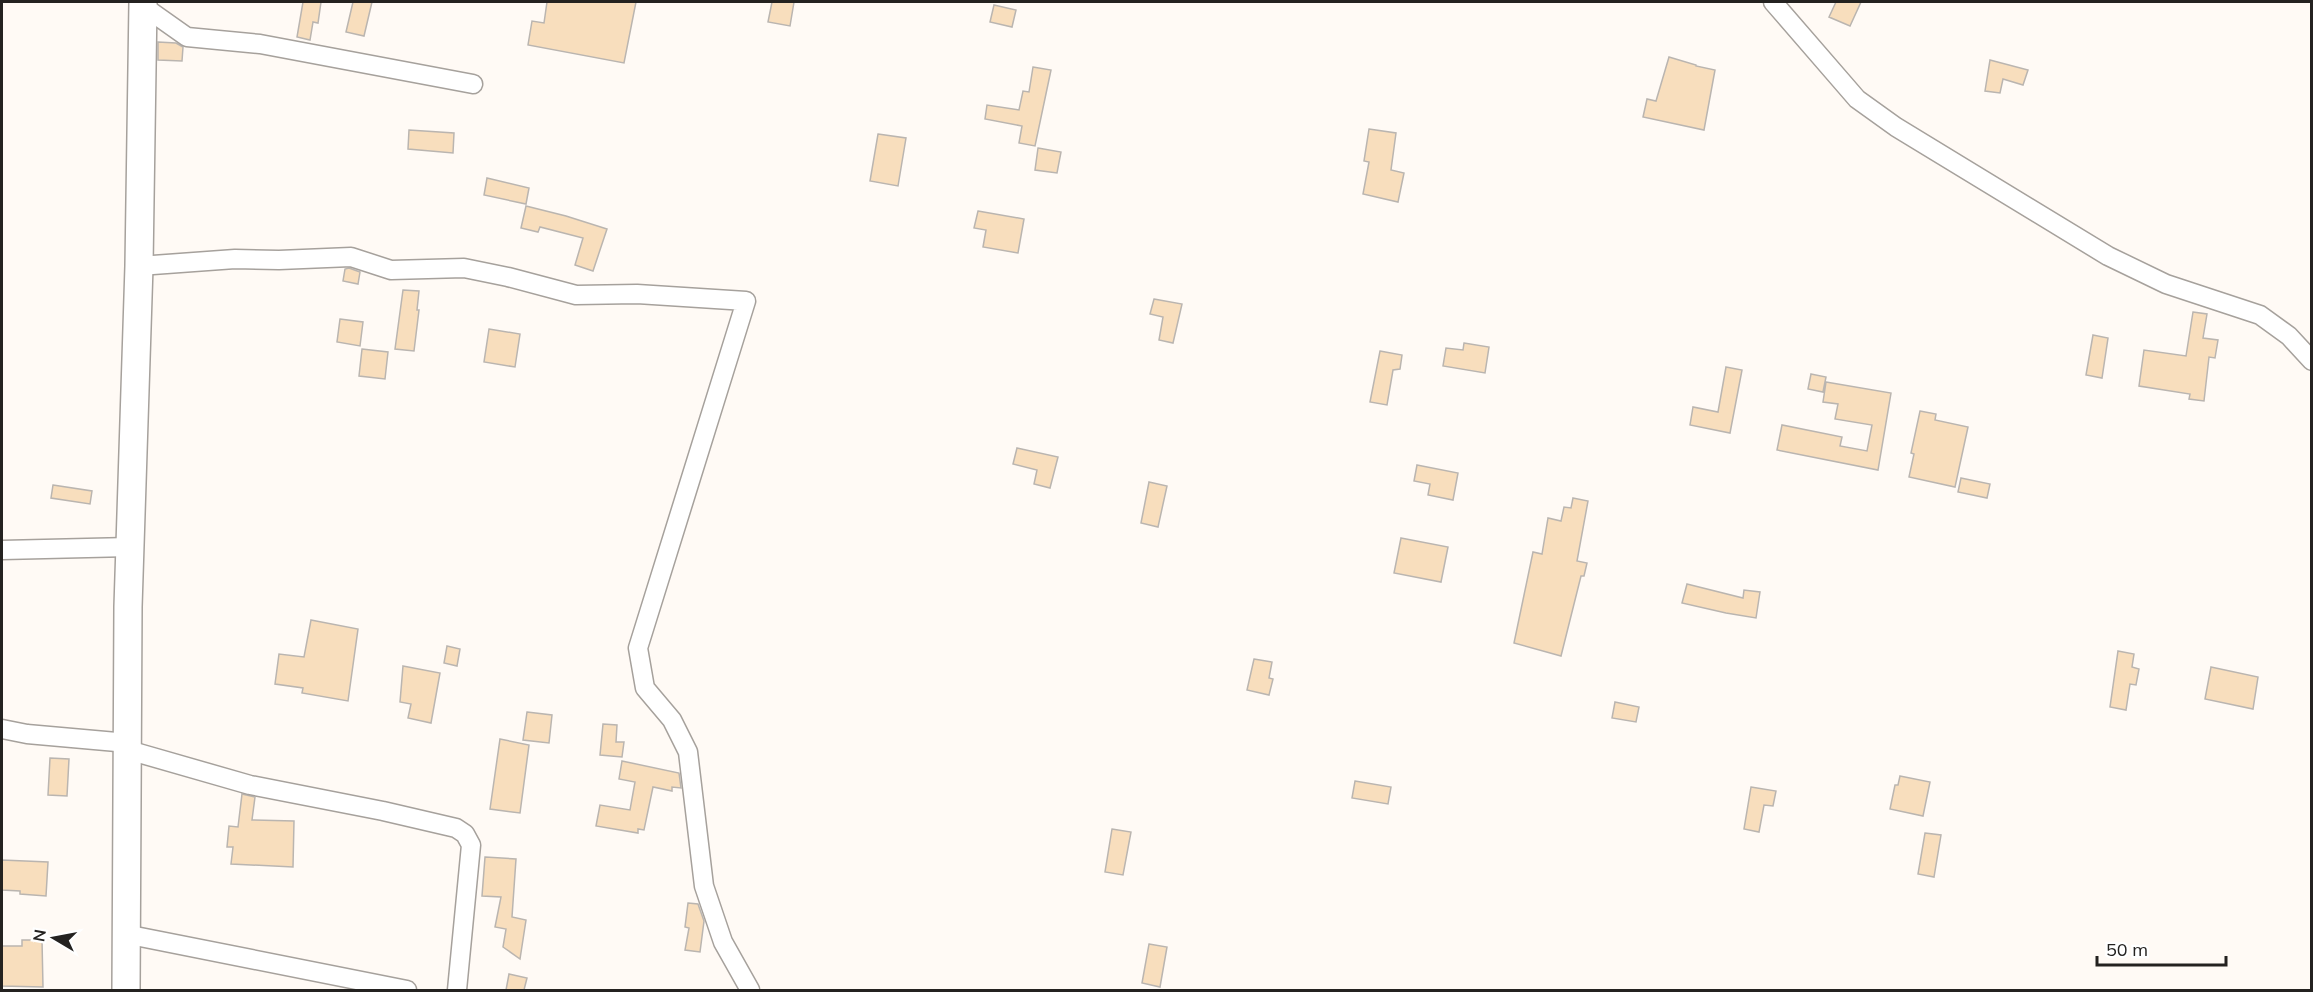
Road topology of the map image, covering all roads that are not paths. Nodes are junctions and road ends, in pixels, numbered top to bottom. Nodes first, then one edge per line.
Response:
1 (1773, 2) edge
2 (143, 4) edge
3 (473, 84) dead end
4 (138, 266) junction
5 (2312, 361) edge
6 (130, 547) junction
7 (2, 550) edge
8 (2, 729) edge
9 (128, 746) junction
10 (125, 934) junction
11 (126, 990) edge
12 (407, 990) edge
13 (457, 990) edge
14 (750, 990) edge

1 - 5 street
2 - 3 street
2 - 4 main road
4 - 6 main road
4 - 14 street
6 - 7 street
6 - 9 main road
8 - 9 street
9 - 10 main road
9 - 13 street
10 - 11 main road
10 - 12 street

